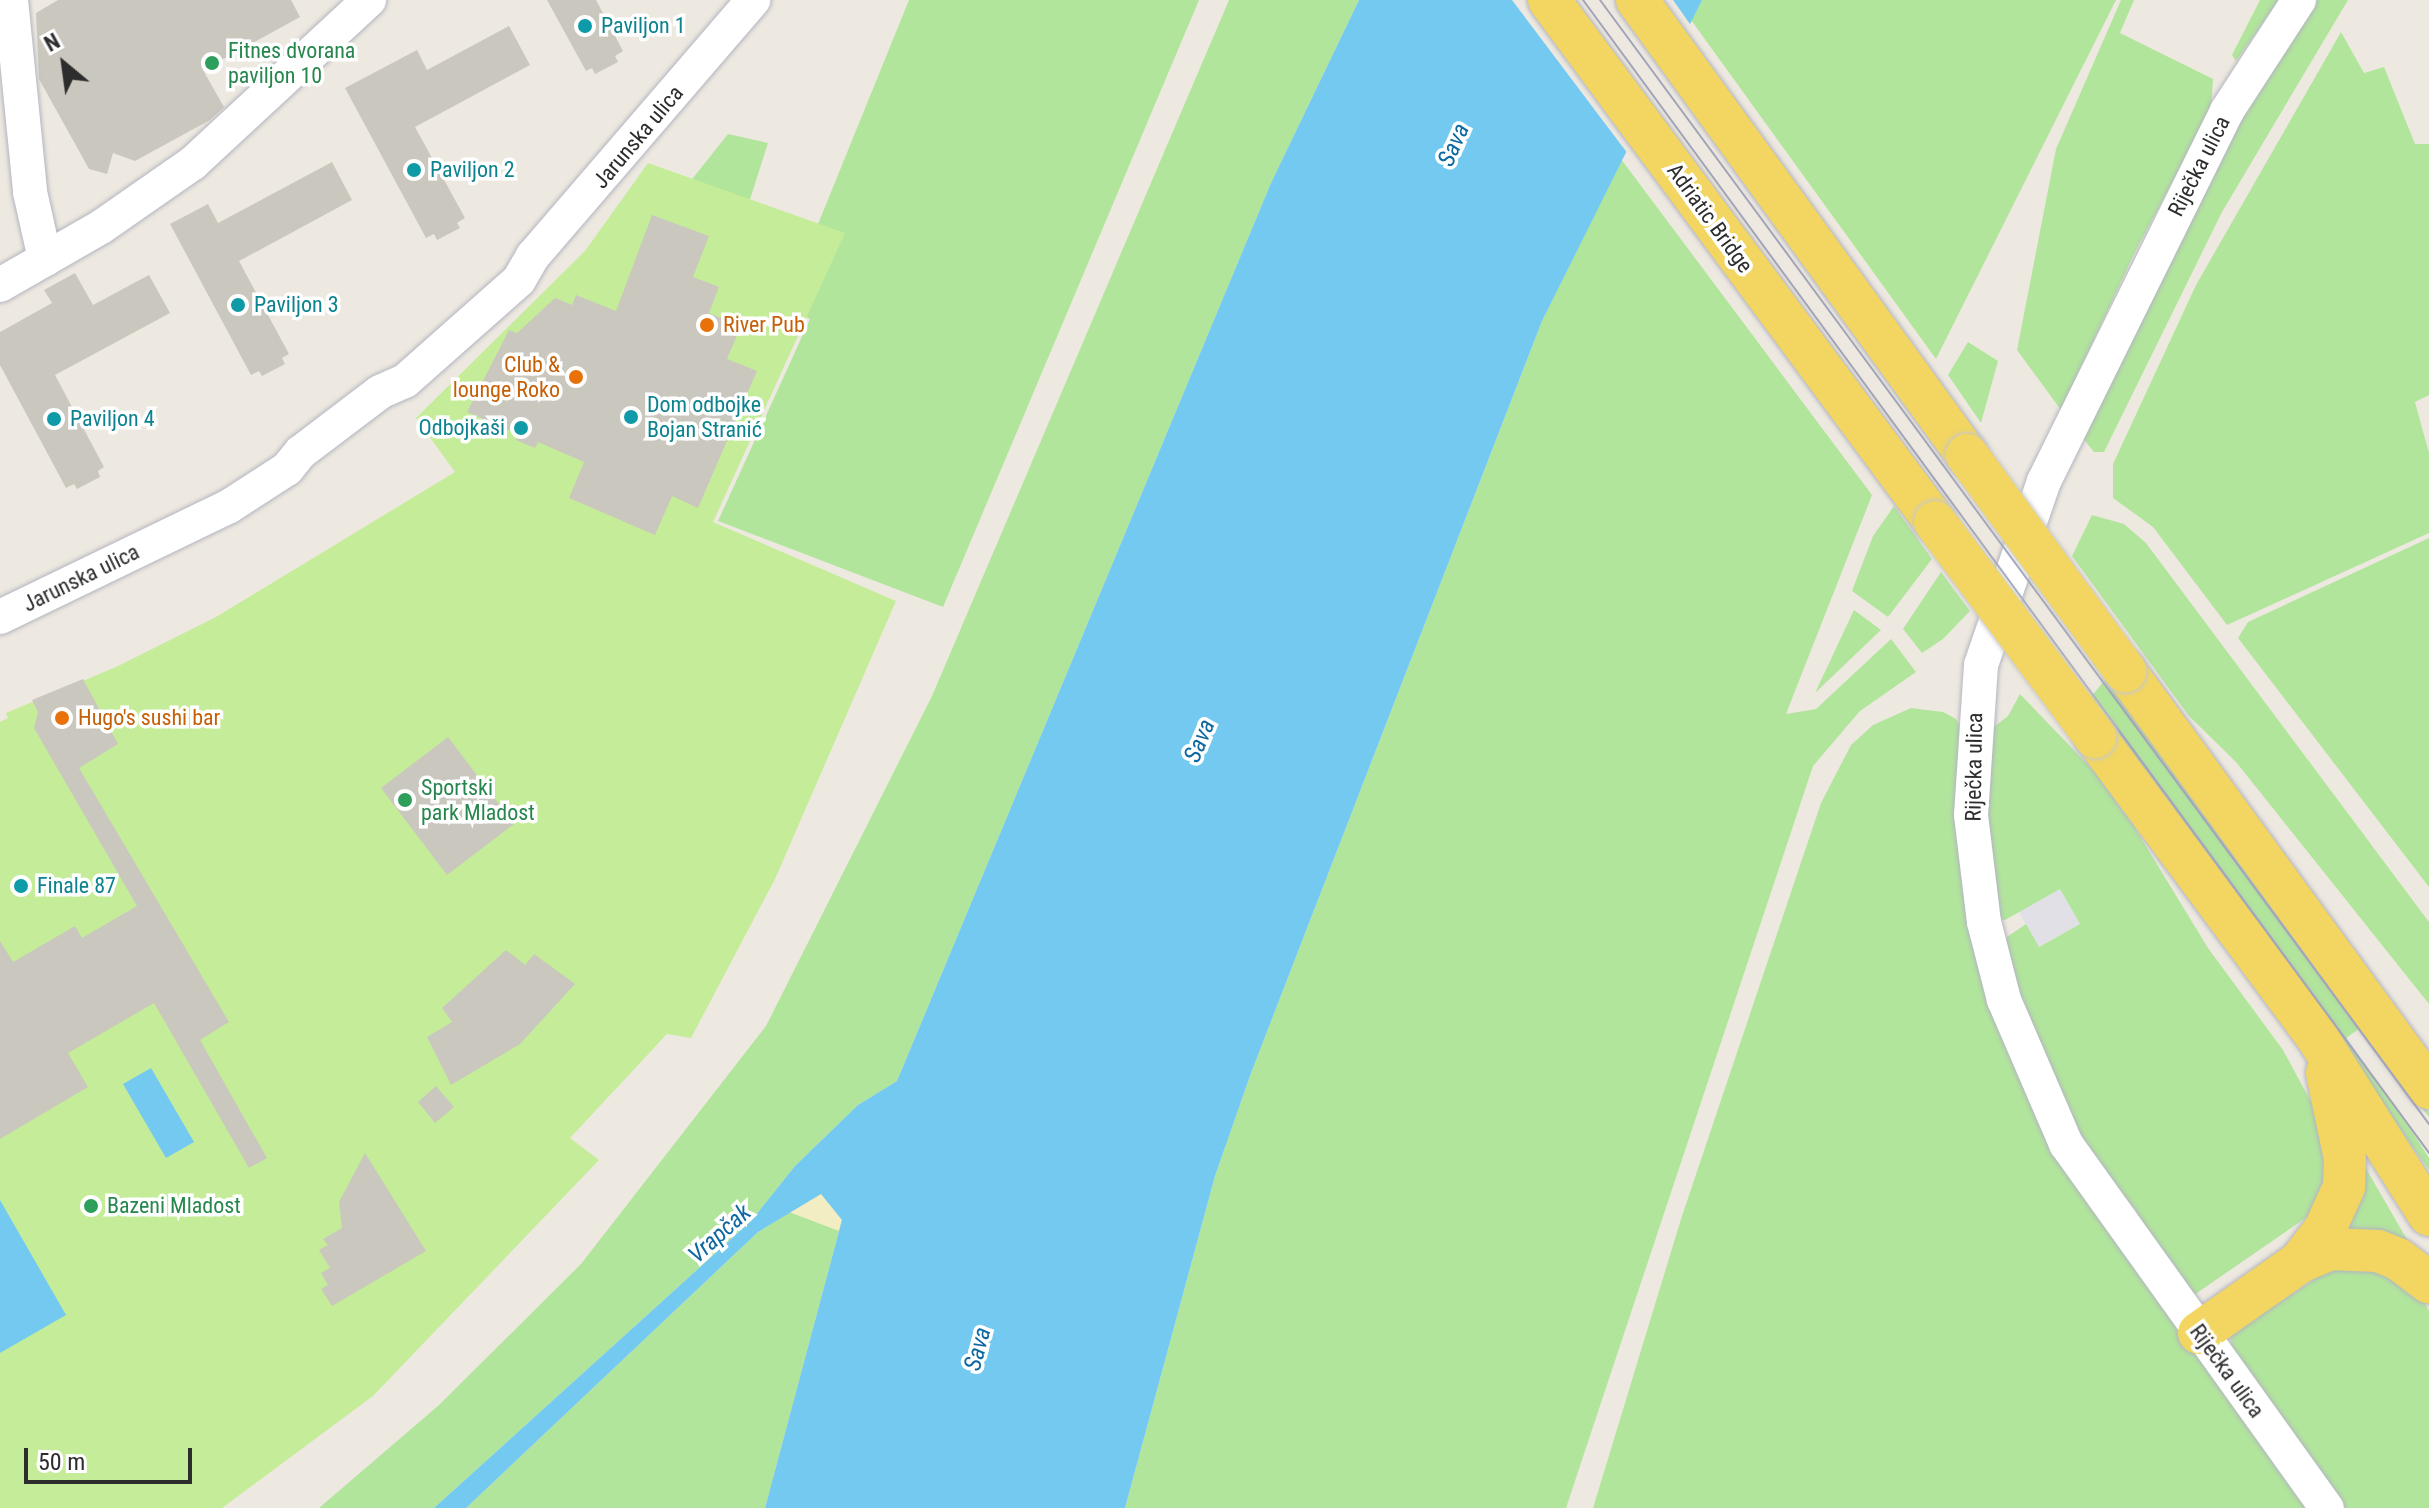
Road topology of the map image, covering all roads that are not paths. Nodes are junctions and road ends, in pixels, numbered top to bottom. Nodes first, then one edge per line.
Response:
1 (11, 0) edge
2 (369, 0) edge
3 (1549, 0) edge
4 (1637, 0) edge
5 (2299, 0) edge
6 (743, 5) edge
7 (45, 259) junction
8 (0, 285) edge
9 (0, 617) edge
10 (2384, 1027) junction
11 (2317, 1037) junction
12 (2429, 1049) edge
13 (2429, 1088) edge
14 (2429, 1215) edge
15 (2300, 1262) junction
16 (2429, 1282) edge
17 (2199, 1333) junction
18 (2327, 1508) edge

1 - 7 street
2 - 7 street
3 - 11 main road, Adriatic Bridge, bridge
4 - 10 main road, bridge
5 - 17 street, Riječka ulica
6 - 9 street, Jarunska ulica
7 - 8 street
10 - 12 main road
10 - 13 main road
11 - 14 main road, Adriatic Bridge
11 - 15 main road
15 - 16 main road
15 - 17 main road
17 - 18 street, Riječka ulica

